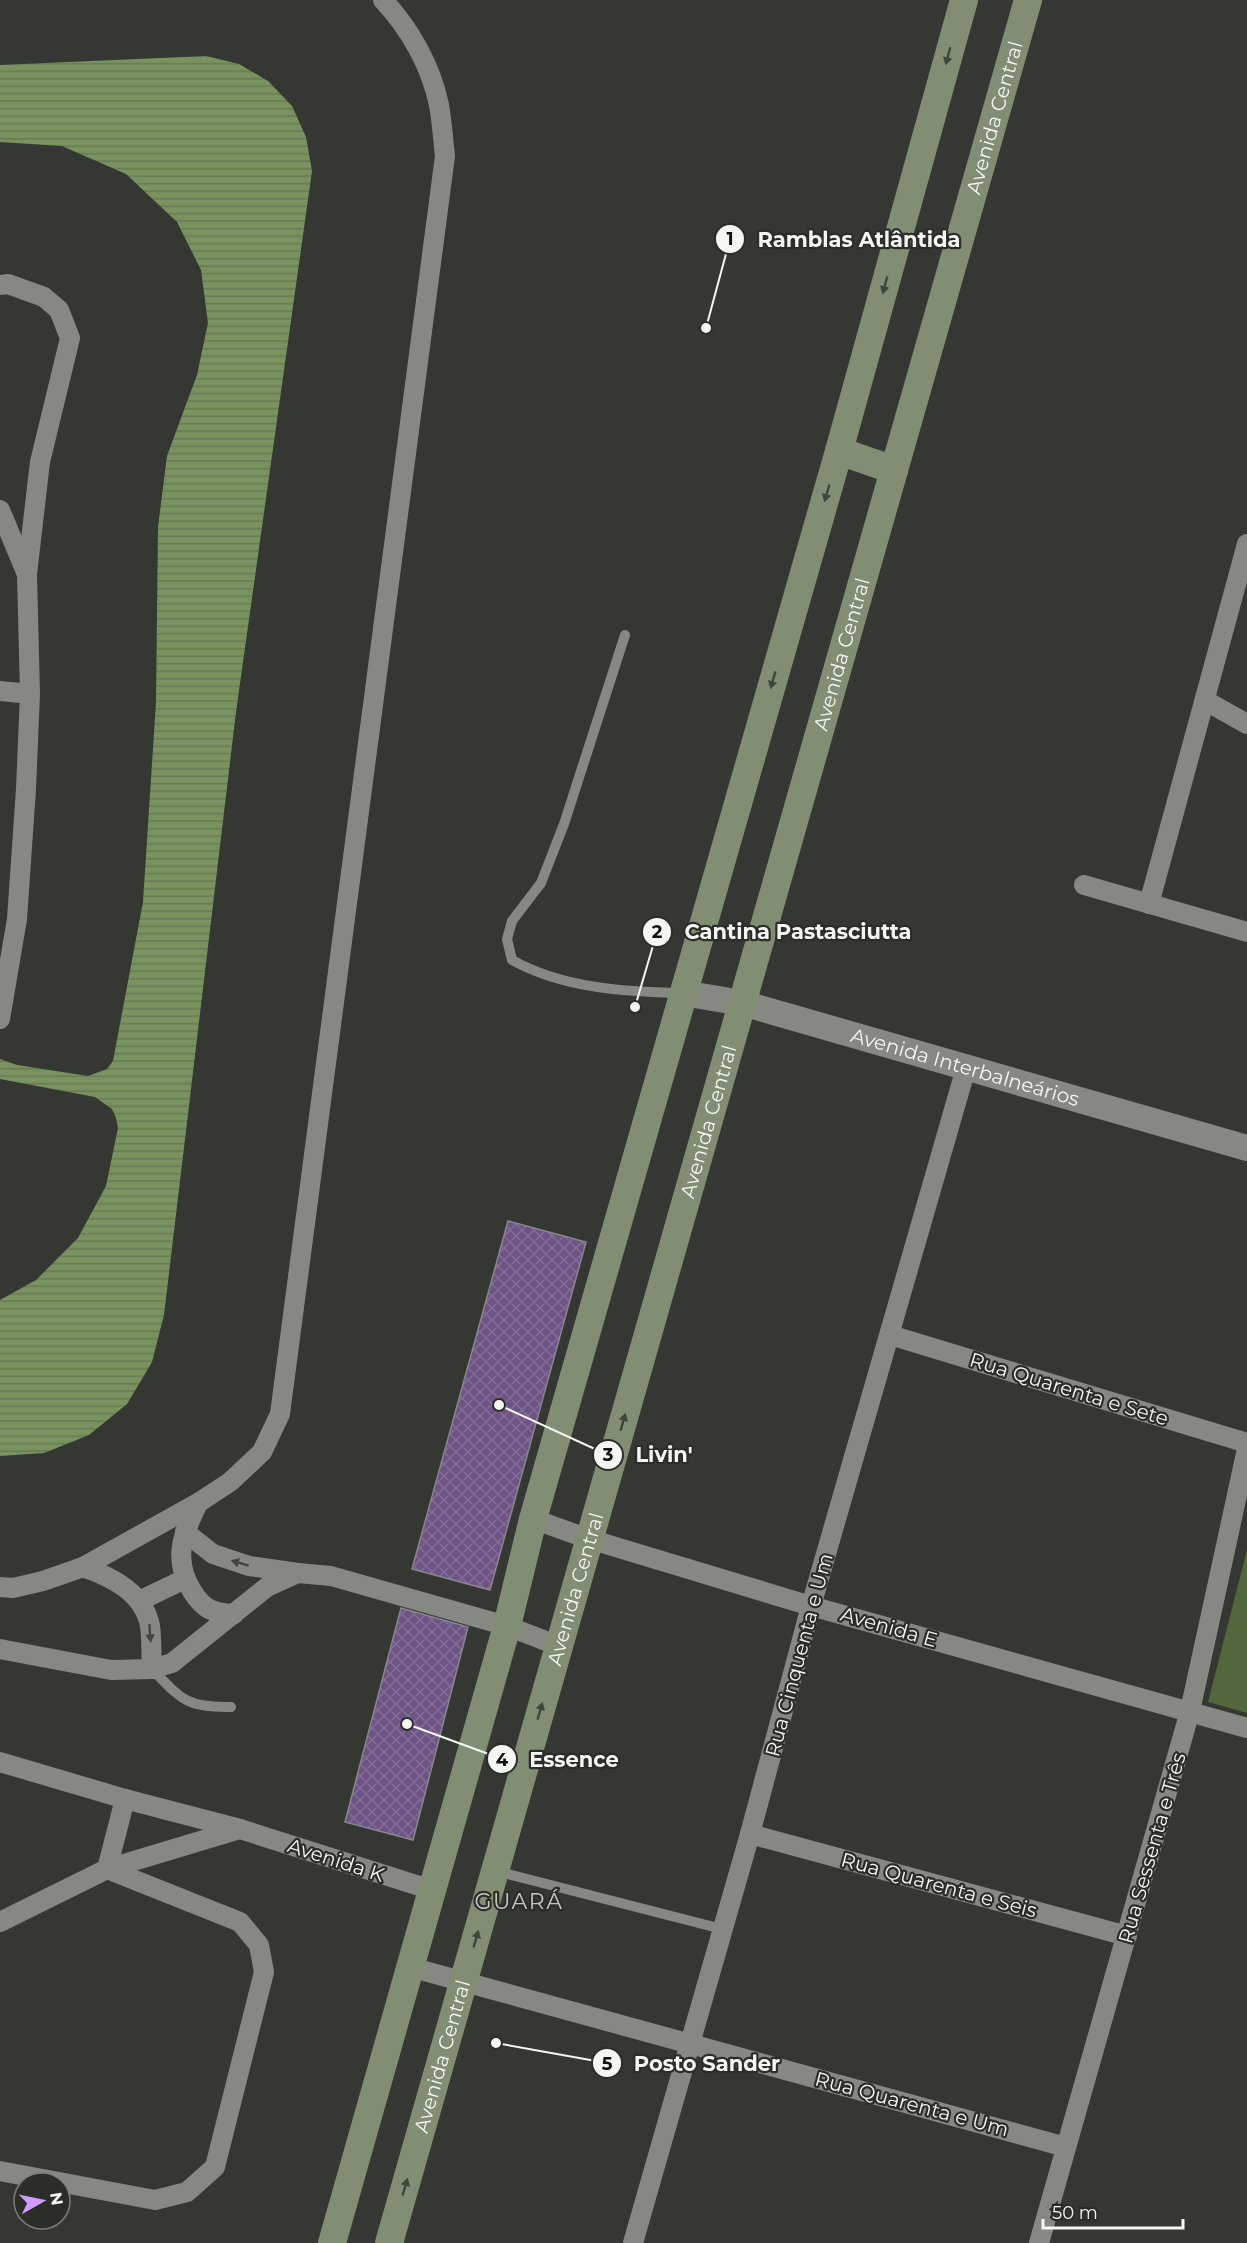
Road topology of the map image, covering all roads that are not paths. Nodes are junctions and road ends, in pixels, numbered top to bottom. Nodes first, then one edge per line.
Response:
1 (383, 0) edge
2 (963, 0) edge
3 (1028, 0) edge
4 (0, 285) edge
5 (839, 451) junction
6 (894, 470) junction
7 (0, 510) edge
8 (1247, 544) edge
9 (27, 574) junction
10 (625, 635) dead end
11 (0, 691) edge
12 (30, 694) junction
13 (1206, 701) junction
14 (1247, 724) edge
15 (1084, 885) dead end
16 (1149, 904) junction
17 (1247, 932) edge
18 (683, 993) junction
19 (742, 1003) junction
20 (0, 1019) edge
21 (966, 1068) junction
22 (1247, 1148) edge
23 (890, 1335) junction
24 (1247, 1443) edge
25 (1247, 1449) edge
26 (198, 1503) junction
27 (532, 1519) junction
28 (185, 1532) junction
29 (590, 1539) junction
30 (84, 1566) junction
31 (298, 1573) junction
32 (185, 1579) junction
33 (0, 1587) edge
34 (139, 1601) junction
35 (811, 1606) junction
36 (234, 1614) junction
37 (507, 1626) junction
38 (559, 1646) junction
39 (0, 1649) edge
40 (152, 1669) junction
41 (231, 1707) dead end
42 (1190, 1711) junction
43 (1247, 1728) edge
44 (0, 1762) edge
45 (125, 1799) junction
46 (240, 1829) junction
47 (750, 1834) junction
48 (107, 1869) junction
49 (495, 1871) junction
50 (432, 1890) junction
51 (0, 1922) edge
52 (722, 1929) junction
53 (1127, 1936) junction
54 (410, 1967) junction
55 (463, 1982) junction
56 (692, 2044) junction
57 (1066, 2147) junction
58 (0, 2171) edge
59 (332, 2243) edge
60 (389, 2243) edge
61 (633, 2243) edge
62 (1039, 2243) edge

1 - 26 street
2 -> 5 main road
3 - 6 main road, Avenida Central
4 - 9 street
5 - 6 main road
5 -> 18 main road
6 - 19 main road, Avenida Central
7 - 9 street
8 - 13 street
9 - 12 street
10 - 18 lane
11 - 12 street
12 - 20 street
13 - 14 street
13 - 16 street
15 - 16 street
16 - 17 street
18 - 19 street, Avenida Interbalneários
18 - 27 main road
19 - 21 street, Avenida Interbalneários
29 -> 19 main road, Avenida Central
21 - 22 street, Avenida Interbalneários
21 - 23 street, Rua Cinquenta e Um
23 - 24 street, Rua Quarenta e Sete
23 - 35 street, Rua Cinquenta e Um
25 - 42 street, Rua Sessenta e Três
26 - 28 street
26 - 30 street
27 - 29 street, Avenida E
27 - 37 main road
31 -> 28 street
28 - 32 street
29 - 35 street, Avenida E
29 - 38 main road, Avenida Central
30 - 33 street
30 - 34 street
31 - 36 street
31 - 37 street
32 - 34 street
32 - 36 street
34 -> 40 street
35 - 42 street, Avenida E
35 - 47 street, Rua Cinquenta e Um
36 - 40 street
37 - 38 street
37 - 50 main road
49 -> 38 main road, Avenida Central
39 - 40 street
40 - 41 lane
42 - 43 street, Avenida E
42 - 53 street, Rua Sessenta e Três
44 - 45 street, Avenida K
45 - 46 street, Avenida K
45 - 48 street
46 - 48 street
46 - 50 street, Avenida K
47 - 52 street, Rua Cinquenta e Um
47 - 53 street, Rua Quarenta e Seis
48 - 51 street
48 - 58 street
49 - 52 lane
55 -> 49 main road, Avenida Central
50 - 54 main road
52 - 56 street, Rua Cinquenta e Um
53 - 57 street, Rua Sessenta e Três
54 - 55 street, Rua Quarenta e Um
54 - 59 main road
55 - 56 street, Rua Quarenta e Um
60 -> 55 main road, Avenida Central
56 - 57 street, Rua Quarenta e Um
56 - 61 street, Rua Cinquenta e Um
57 - 62 street, Rua Sessenta e Três

